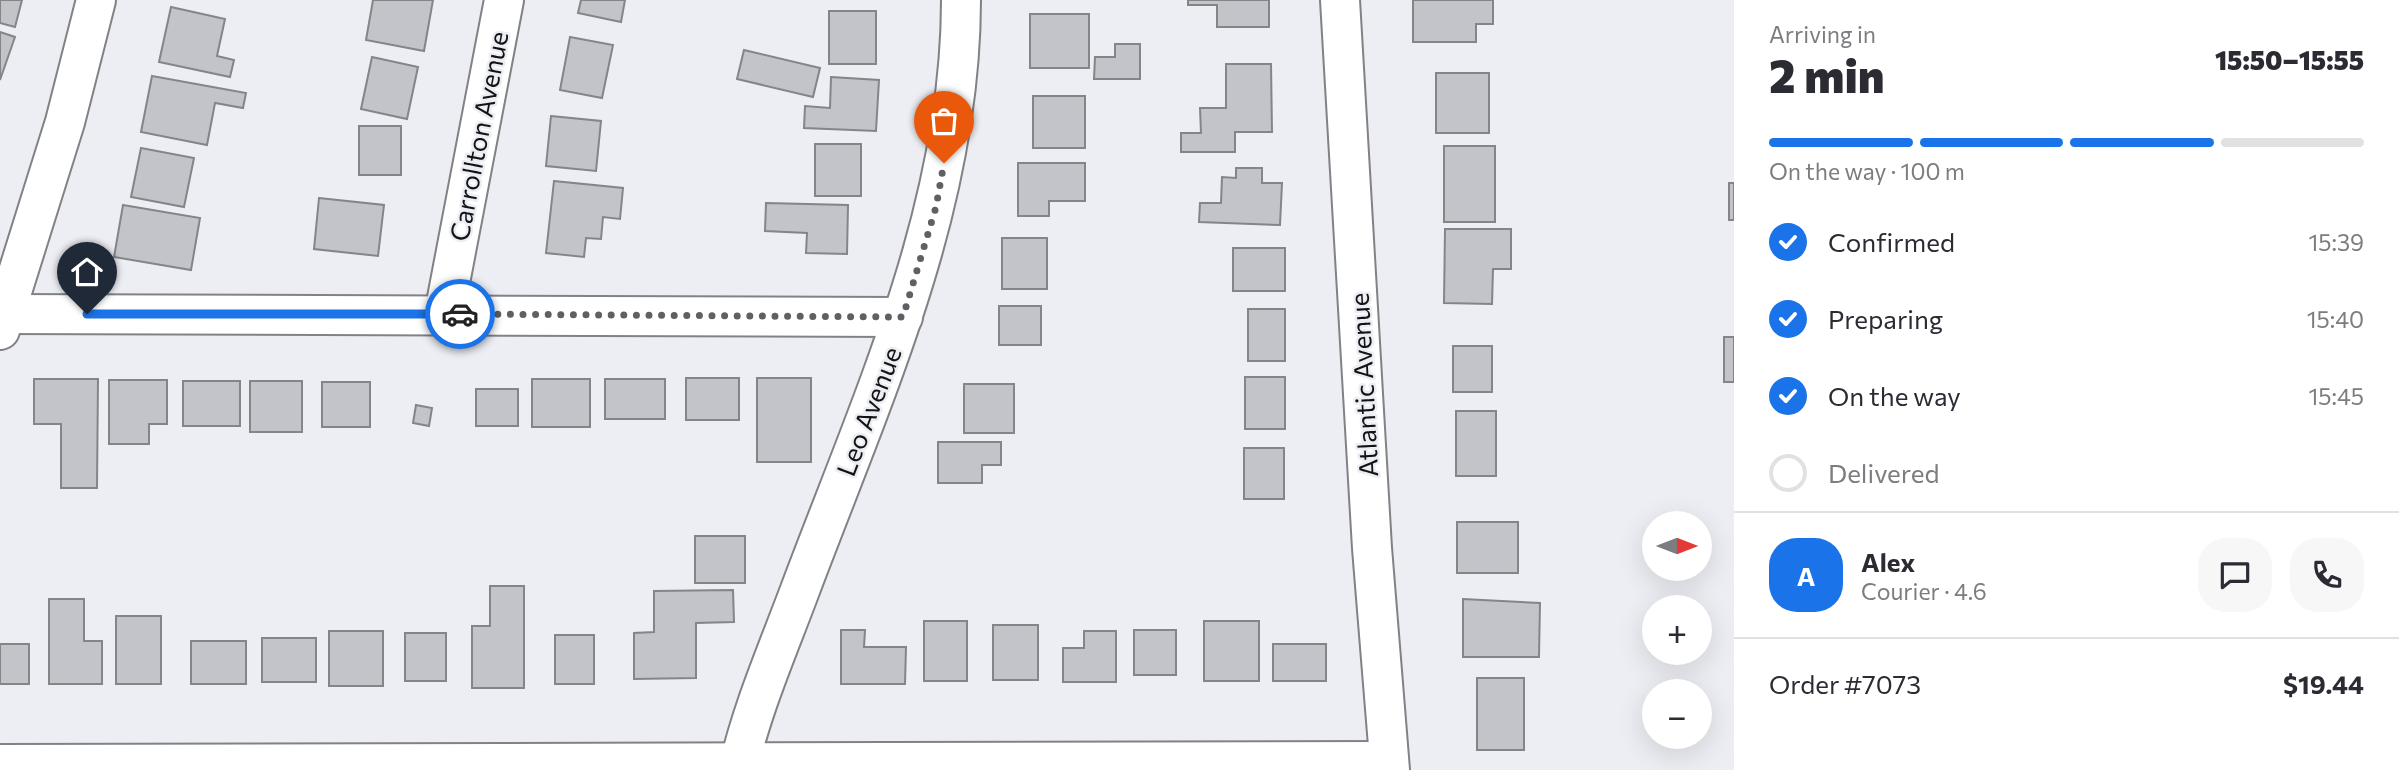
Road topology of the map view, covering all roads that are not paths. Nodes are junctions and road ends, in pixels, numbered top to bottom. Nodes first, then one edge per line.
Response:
1 (96, 0) edge
2 (504, 0) edge
3 (961, 0) edge
4 (1340, 0) edge
5 (444, 314) junction
6 (903, 317) junction
7 (2, 319) edge
8 (0, 764) edge
9 (739, 766) edge
10 (1389, 766) edge

1 - 7 street
2 - 5 street, Carrollton Avenue
3 - 6 street, Leo Avenue
4 - 10 street, Atlantic Avenue
5 - 6 street
5 - 7 street
6 - 9 street, Leo Avenue
8 - 9 street
9 - 10 street

